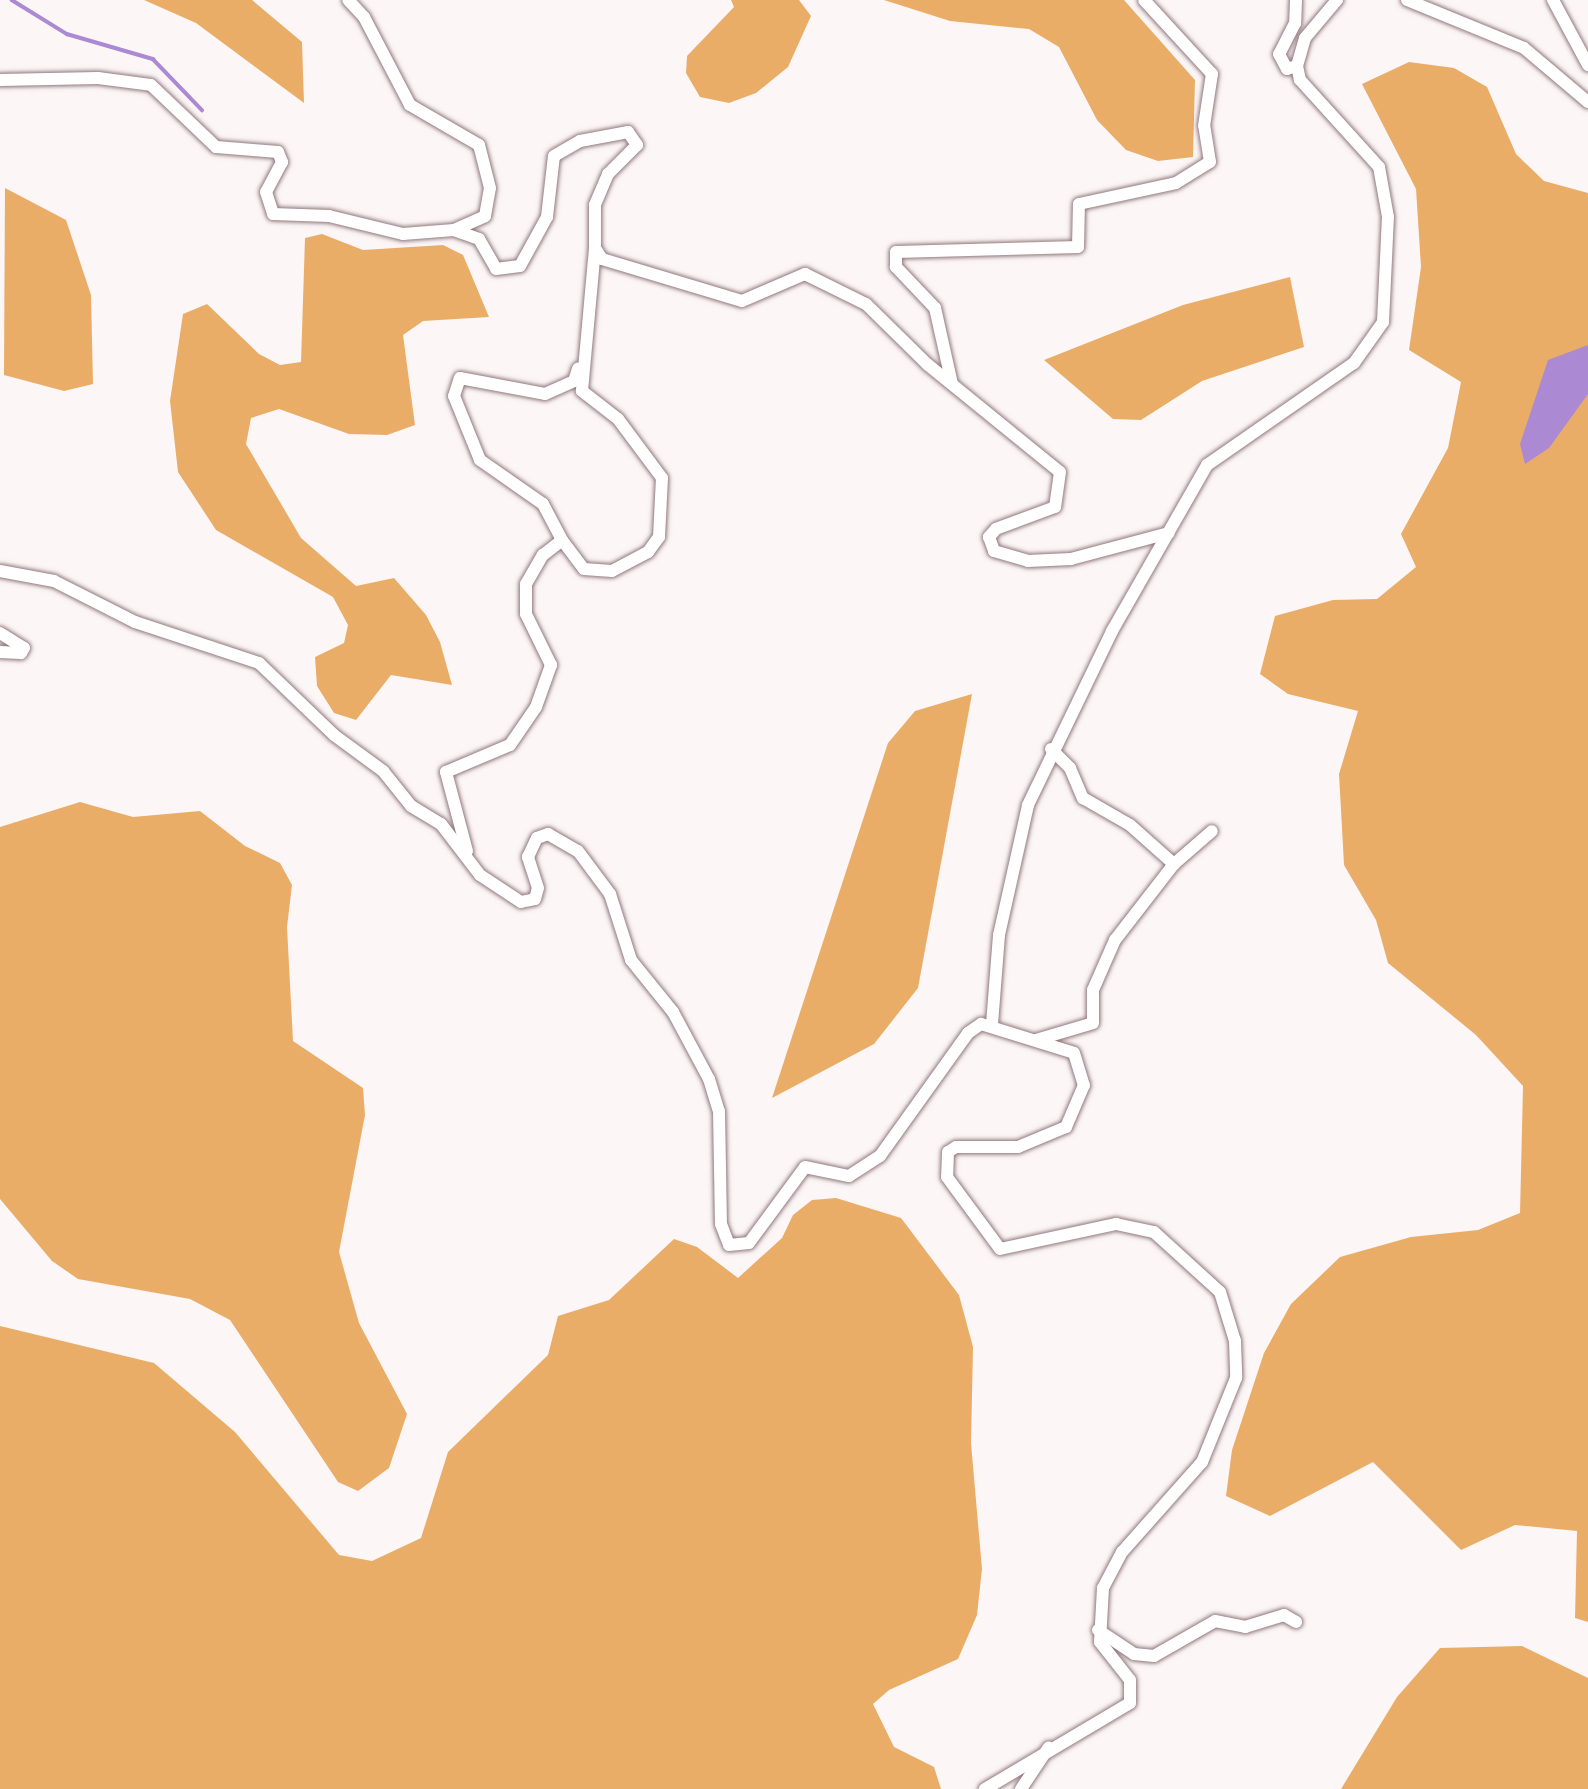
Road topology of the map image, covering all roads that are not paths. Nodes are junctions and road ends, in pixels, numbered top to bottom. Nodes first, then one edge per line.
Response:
1 (348, 0) edge
2 (1144, 0) edge
3 (1296, 0) edge
4 (1337, 0) edge
5 (1407, 0) edge
6 (1553, 0) edge
7 (1559, 7) edge
8 (1588, 65) edge
9 (1297, 66) junction
10 (0, 80) edge
11 (1588, 102) edge
12 (454, 230) junction
13 (595, 248) junction
14 (580, 366) junction
15 (952, 384) junction
16 (1169, 533) junction
17 (562, 540) junction
18 (0, 571) edge
19 (0, 633) edge
20 (0, 652) edge
21 (1051, 749) junction
22 (1212, 831) dead end
23 (1174, 864) junction
24 (469, 865) junction
25 (992, 1024) junction
26 (1036, 1040) junction
27 (1296, 1622) dead end
28 (1098, 1630) junction
29 (1049, 1747) junction
30 (985, 1789) edge
31 (1021, 1789) edge

1 - 12 street
2 - 15 street
3 - 9 street
4 - 9 street
5 - 11 street
6 - 7 street
7 - 8 street
9 - 16 street
10 - 12 street
12 - 13 street
13 - 14 street
13 - 15 street
14 - 17 street
14 - 17 street
15 - 16 street
16 - 21 street
17 - 24 street
18 - 24 street
19 - 20 street
21 - 23 street
21 - 25 street
22 - 23 street
23 - 26 street
24 - 25 street
25 - 26 street
26 - 28 street
27 - 28 street
28 - 29 street
29 - 30 street
29 - 31 street

